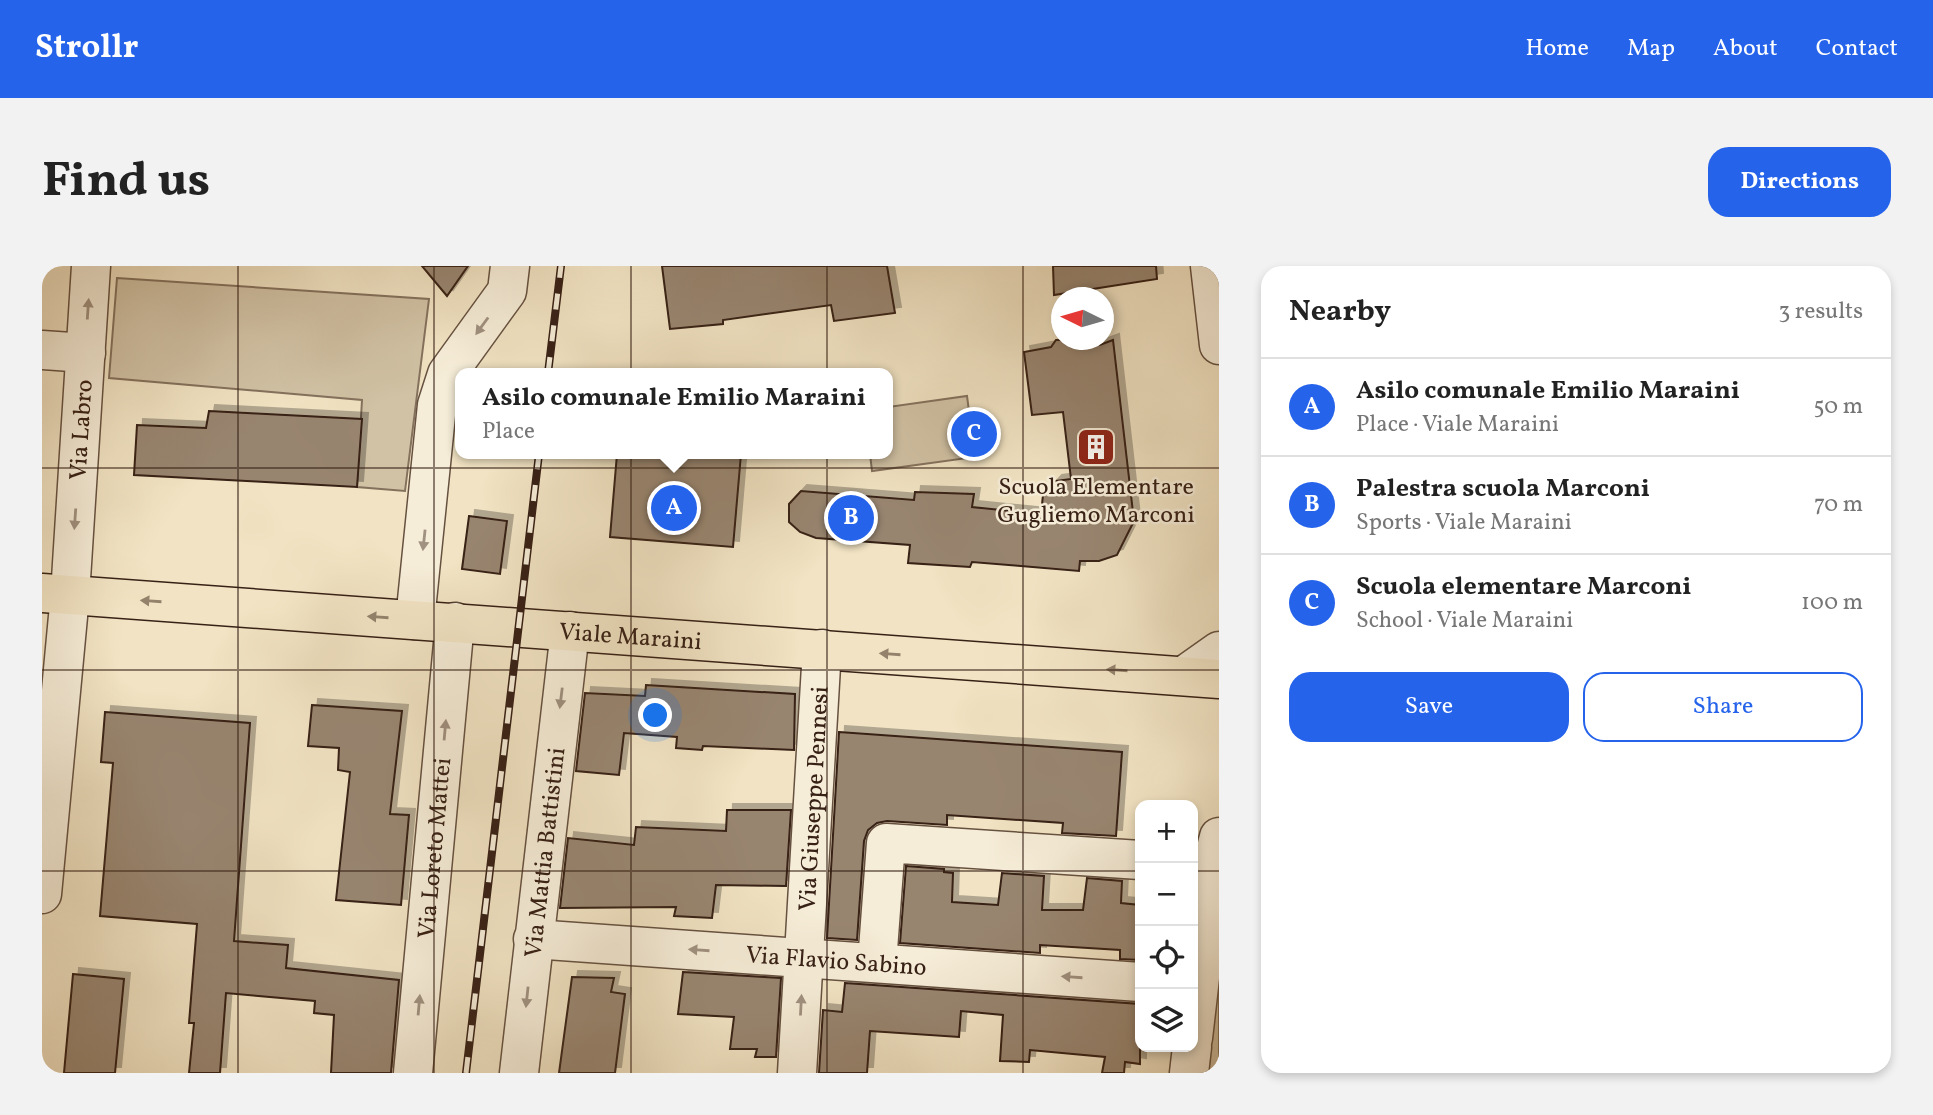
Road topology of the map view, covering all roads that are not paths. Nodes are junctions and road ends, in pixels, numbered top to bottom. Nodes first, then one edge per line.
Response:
1 (91, 266) edge
2 (510, 266) edge
3 (1210, 266) edge
4 (1219, 345) edge
5 (42, 350) edge
6 (86, 353) junction
7 (56, 594) edge
8 (415, 620) junction
9 (455, 622) junction
10 (570, 631) junction
11 (822, 649) junction
12 (1219, 651) edge
13 (1202, 677) edge
14 (1208, 855) edge
15 (1135, 860) edge
16 (42, 894) edge
17 (533, 939) junction
18 (804, 958) junction
19 (877, 963) junction
20 (1198, 964) edge
21 (1135, 982) edge
22 (1191, 1052) edge
23 (413, 1073) edge
24 (519, 1073) edge
25 (797, 1073) edge
26 (1189, 1073) edge

6 -> 1 street, Via Labro
2 -> 8 street
3 - 4 street
5 - 6 street
6 -> 7 street, Via Labro
8 -> 7 main road, Viale Maraini
7 - 16 street, Via Labro
8 - 9 main road, Viale Maraini
9 - 10 main road, Viale Maraini
23 -> 9 street, Via Loreto Mattei
10 - 11 main road, Viale Maraini
10 -> 17 street, Via Mattia Battistini
13 -> 11 main road, Viale Maraini
11 - 18 street, Via Giuseppe Pennesi
12 - 13 street
14 - 20 street
15 - 19 street
18 -> 17 street, Via Flavio Sabino
17 -> 24 street, Via Mattia Battistini
18 - 19 street, Via Flavio Sabino
25 -> 18 street, Via Giuseppe Pennesi
21 -> 19 street, Via Flavio Sabino
22 - 26 street

